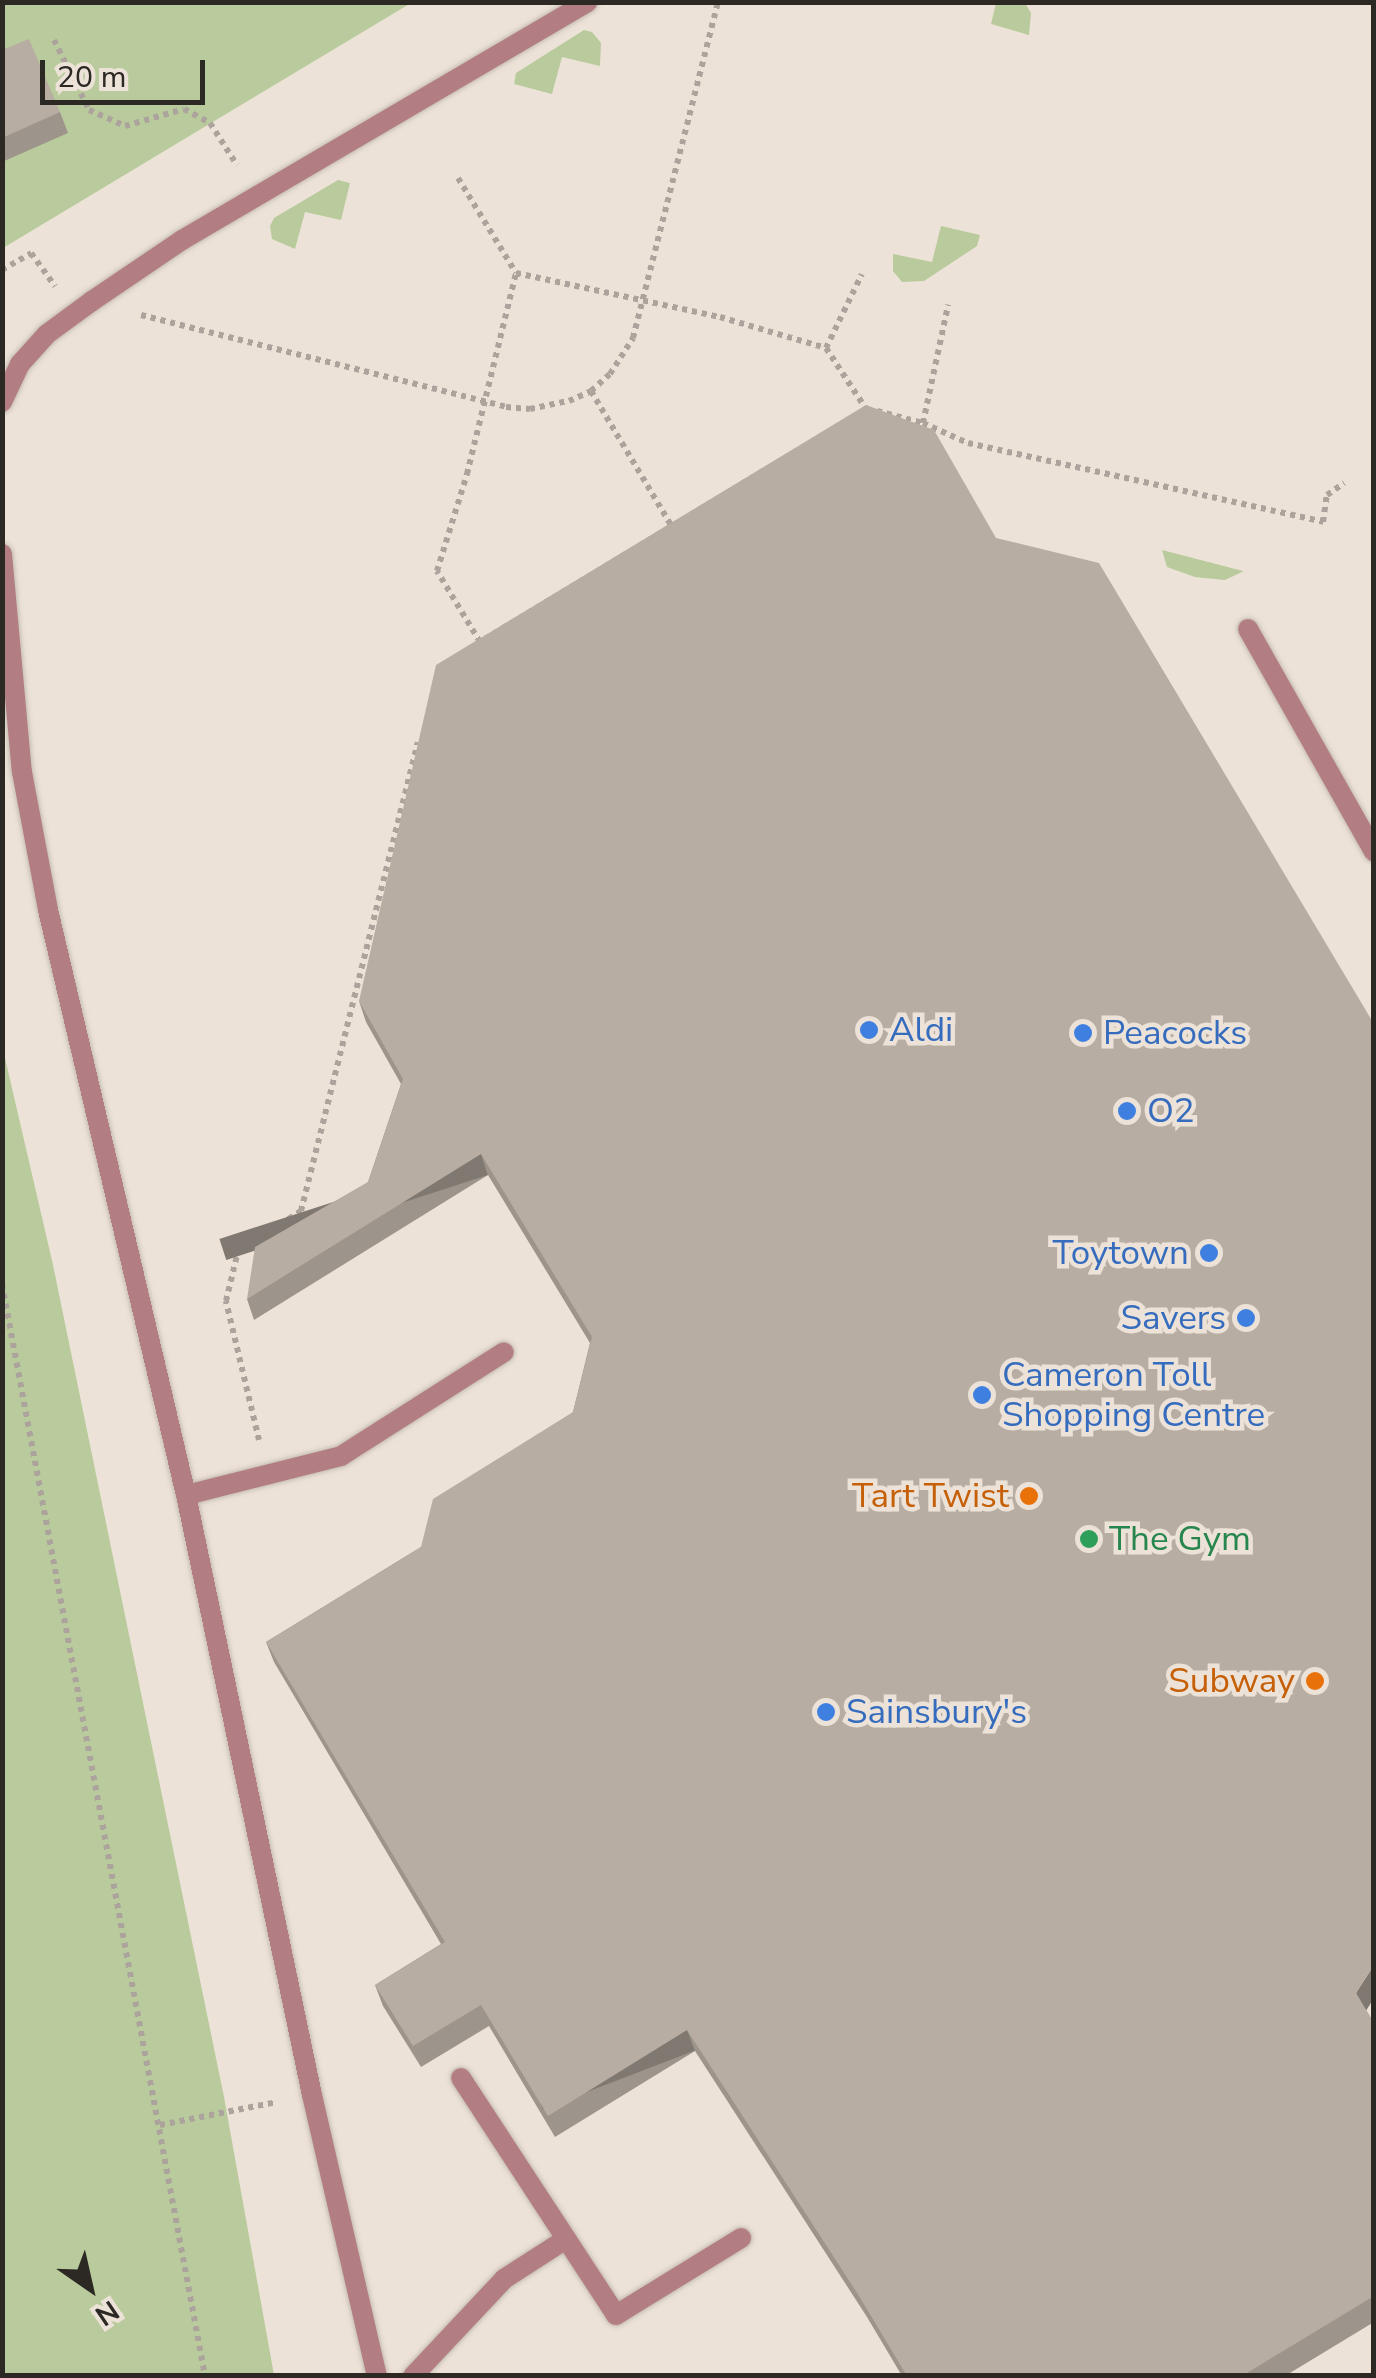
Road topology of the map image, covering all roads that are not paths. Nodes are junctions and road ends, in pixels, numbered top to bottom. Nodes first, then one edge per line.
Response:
1 (586, 2) edge
2 (2, 402) edge
3 (2, 554) edge
4 (1248, 629) dead end
5 (1374, 852) edge
6 (504, 1352) dead end
7 (186, 1495) junction
8 (461, 2078) dead end
9 (741, 2238) dead end
10 (566, 2239) junction
11 (377, 2376) edge
12 (414, 2376) edge

1 - 2 lane
3 - 7 lane
4 - 5 lane
6 - 7 lane
7 - 11 lane
8 - 10 lane
9 - 10 lane
10 - 12 lane

